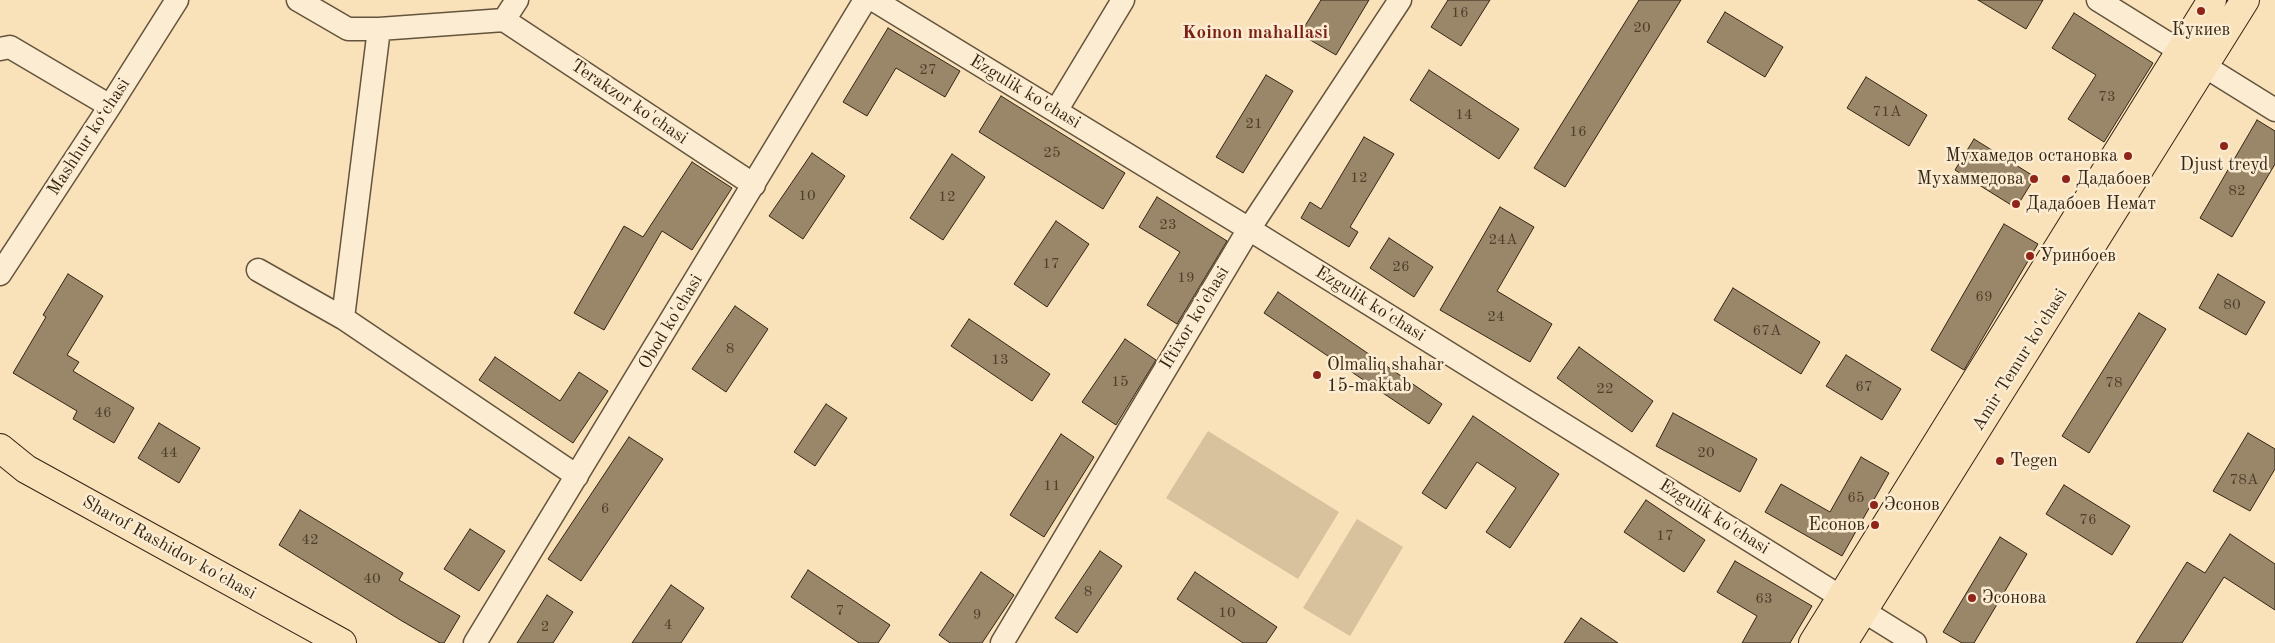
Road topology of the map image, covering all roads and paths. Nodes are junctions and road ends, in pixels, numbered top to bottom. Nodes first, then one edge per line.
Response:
1 (177, 0) edge
2 (298, 0) edge
3 (517, 0) edge
4 (865, 0) edge
5 (874, 0) edge
6 (1123, 0) edge
7 (1400, 0) edge
8 (2098, 0) edge
9 (2212, 0) edge
10 (2245, 0) edge
11 (504, 20) junction
12 (379, 29) junction
13 (0, 49) edge
14 (2180, 50) junction
15 (2204, 66) junction
16 (110, 106) junction
17 (2275, 110) edge
18 (1056, 111) junction
19 (754, 185) junction
20 (1249, 229) junction
21 (258, 270) dead end
22 (0, 274) edge
23 (343, 318) junction
24 (0, 448) edge
25 (13, 466) edge
26 (577, 476) junction
27 (1853, 604) junction
28 (342, 643) edge
29 (475, 643) edge
30 (1002, 643) edge
31 (1814, 643) edge
32 (1843, 643) edge
33 (1915, 643) edge

1 - 16 street, Mashhur ko‘chasi
2 - 12 street
3 - 11 street
4 - 19 street, Obod ko'chasi
5 - 18 street, Ezgulik ko'chasi
6 - 18 street
7 - 20 street, Iftixor ko'chasi
8 - 14 street
9 - 14 main road, Amir Temur ko'chasi
10 - 15 main road, Amir Temur ko'chasi
11 - 12 street
11 - 19 street, Terakzor ko'chasi
12 - 23 street
13 - 16 street
14 - 15 street
14 - 27 main road, Amir Temur ko'chasi
15 - 17 street
15 - 27 main road, Amir Temur ko'chasi
16 - 22 street, Mashhur ko‘chasi
18 - 20 street, Ezgulik ko'chasi
19 - 26 street, Obod ko'chasi
20 - 27 street, Ezgulik ko'chasi
20 - 30 street, Iftixor ko'chasi
21 - 23 street
23 - 26 street
24 - 25 main road, Sharof Rashidov ko'chasi
25 - 28 main road, Sharof Rashidov ko'chasi
26 - 29 street, Obod ko'chasi
27 - 31 main road, Amir Temur ko'chasi
27 - 32 main road, Amir Temur ko'chasi
27 - 33 street, Ezgulik ko'chasi

